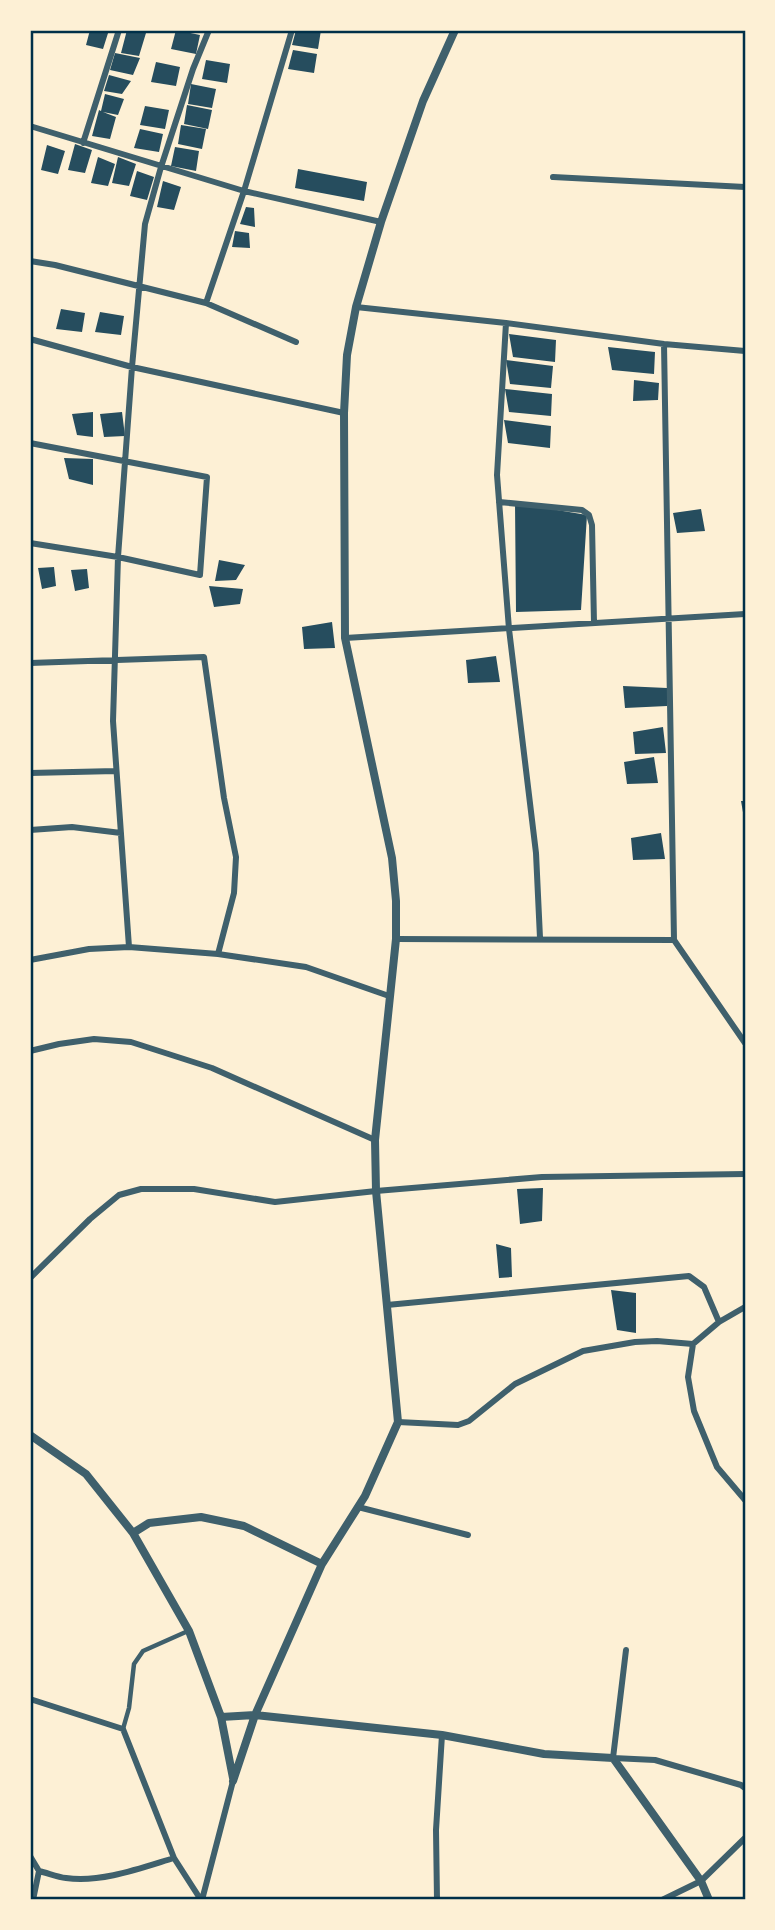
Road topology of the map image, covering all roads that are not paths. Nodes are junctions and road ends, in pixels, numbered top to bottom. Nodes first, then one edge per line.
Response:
1 (119, 30) edge
2 (209, 30) edge
3 (292, 30) edge
4 (455, 30) edge
5 (30, 126) edge
6 (83, 143) junction
7 (161, 167) junction
8 (553, 177) dead end
9 (745, 187) edge
10 (244, 191) junction
11 (381, 222) junction
12 (30, 261) edge
13 (139, 285) junction
14 (206, 303) junction
15 (356, 307) junction
16 (506, 323) junction
17 (30, 339) edge
18 (296, 342) dead end
19 (664, 344) junction
20 (745, 351) edge
21 (132, 367) junction
22 (344, 412) junction
23 (30, 443) edge
24 (125, 461) junction
25 (499, 502) junction
26 (30, 543) edge
27 (118, 557) junction
28 (745, 614) edge
29 (670, 619) junction
30 (594, 623) junction
31 (509, 629) junction
32 (345, 638) junction
33 (116, 660) junction
34 (30, 663) edge
35 (116, 771) junction
36 (30, 773) edge
37 (30, 830) edge
38 (121, 833) junction
39 (540, 938) junction
40 (396, 939) junction
41 (674, 940) junction
42 (129, 947) junction
43 (218, 954) junction
44 (30, 960) edge
45 (389, 996) junction
46 (745, 1043) edge
47 (30, 1051) edge
48 (375, 1140) junction
49 (745, 1174) edge
50 (376, 1191) junction
51 (30, 1278) edge
52 (387, 1306) junction
53 (745, 1307) edge
54 (719, 1322) junction
55 (693, 1344) junction
56 (398, 1422) junction
57 (30, 1436) edge
58 (745, 1500) edge
59 (358, 1507) junction
60 (133, 1533) junction
61 (468, 1535) dead end
62 (322, 1564) junction
63 (189, 1631) junction
64 (626, 1650) dead end
65 (30, 1699) edge
66 (255, 1716) junction
67 (221, 1717) junction
68 (123, 1729) junction
69 (442, 1735) junction
70 (613, 1758) junction
71 (745, 1778) edge
72 (233, 1782) junction
73 (743, 1787) edge
74 (745, 1838) edge
75 (30, 1856) edge
76 (174, 1858) junction
77 (39, 1871) junction
78 (701, 1881) junction
79 (683, 1891) junction
80 (33, 1900) edge
81 (201, 1900) edge
82 (437, 1900) edge
83 (662, 1900) edge
84 (680, 1900) edge
85 (709, 1900) edge

1 - 6 street
2 - 7 street
3 - 10 street
4 - 11 street
5 - 6 street
6 - 7 street
7 - 10 street
7 - 13 street
8 - 9 street
10 - 11 street
10 - 14 street
11 - 15 street
12 - 13 street
13 - 14 street
13 - 21 street
14 - 18 street
15 - 16 street
15 - 22 street
16 - 19 street
16 - 25 street
17 - 21 street
19 - 20 street
19 - 29 street
21 - 22 street
21 - 24 street
22 - 32 street
23 - 24 street
24 - 27 street
24 - 27 street
25 - 30 street
25 - 31 street
26 - 27 street
27 - 33 street
28 - 29 street
29 - 30 street
29 - 41 street
30 - 31 street
31 - 32 street
31 - 39 street
32 - 40 street
33 - 34 street
33 - 35 street
33 - 43 street
35 - 36 street
35 - 38 street
37 - 38 street
38 - 42 street
39 - 40 street
39 - 41 street
40 - 45 street
41 - 46 street
42 - 43 street
42 - 44 street
43 - 45 street
45 - 48 street
47 - 48 street
48 - 50 street
49 - 50 street
50 - 51 street
50 - 52 street
52 - 54 street
52 - 56 street
53 - 54 street
54 - 55 street
55 - 56 street
55 - 58 street
56 - 59 street
57 - 60 street
59 - 61 street
59 - 62 street
60 - 62 street
60 - 63 street
62 - 66 street
63 - 67 street
63 - 68 street
64 - 70 street
65 - 68 street
66 - 67 street
66 - 69 street
66 - 72 street
67 - 72 street
68 - 76 street
69 - 70 street
69 - 82 street
70 - 73 street
70 - 78 street
71 - 73 street
72 - 81 street
74 - 78 street
75 - 77 street
76 - 77 street
76 - 81 street
77 - 80 street
78 - 79 street
78 - 85 street
79 - 83 street
79 - 84 street

